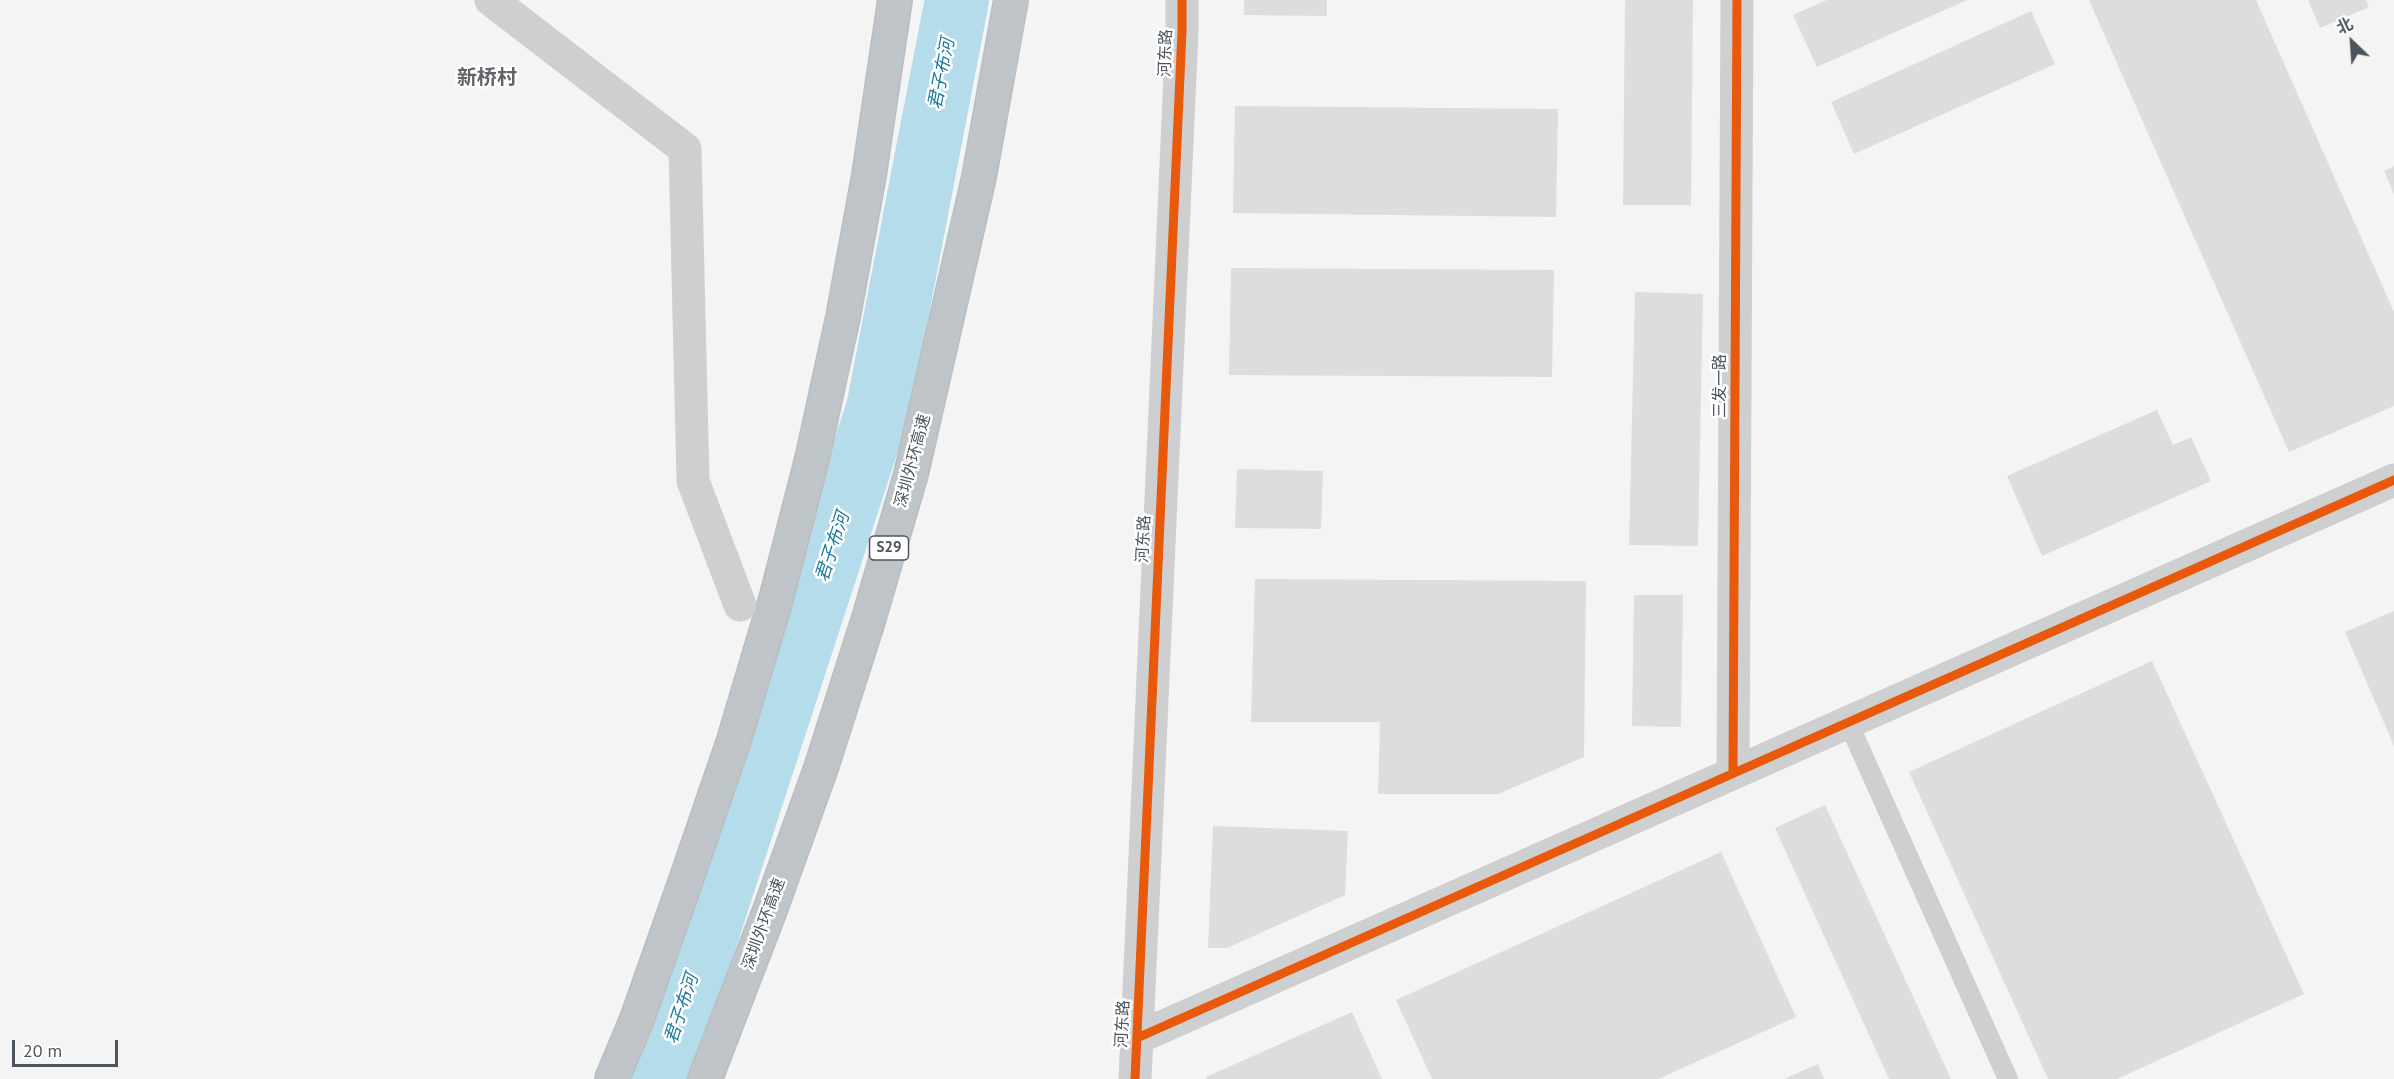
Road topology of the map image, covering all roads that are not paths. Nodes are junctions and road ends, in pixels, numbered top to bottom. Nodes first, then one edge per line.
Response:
1 (491, 0) edge
2 (895, 0) edge
3 (1011, 0) edge
4 (1182, 0) edge
5 (1737, 0) edge
6 (2394, 480) edge
7 (740, 605) dead end
8 (1848, 722) junction
9 (1733, 773) junction
10 (1137, 1038) junction
11 (612, 1079) edge
12 (705, 1079) edge
13 (1135, 1079) edge
14 (2008, 1079) edge

1 - 7 street
2 - 11 highway
3 - 12 highway, 深圳外环高速 / S29
4 - 10 street, 河东路
5 - 9 street, 三发一路
6 - 8 street
8 - 9 street
8 - 14 lane
9 - 10 street
10 - 13 street, 河东路

